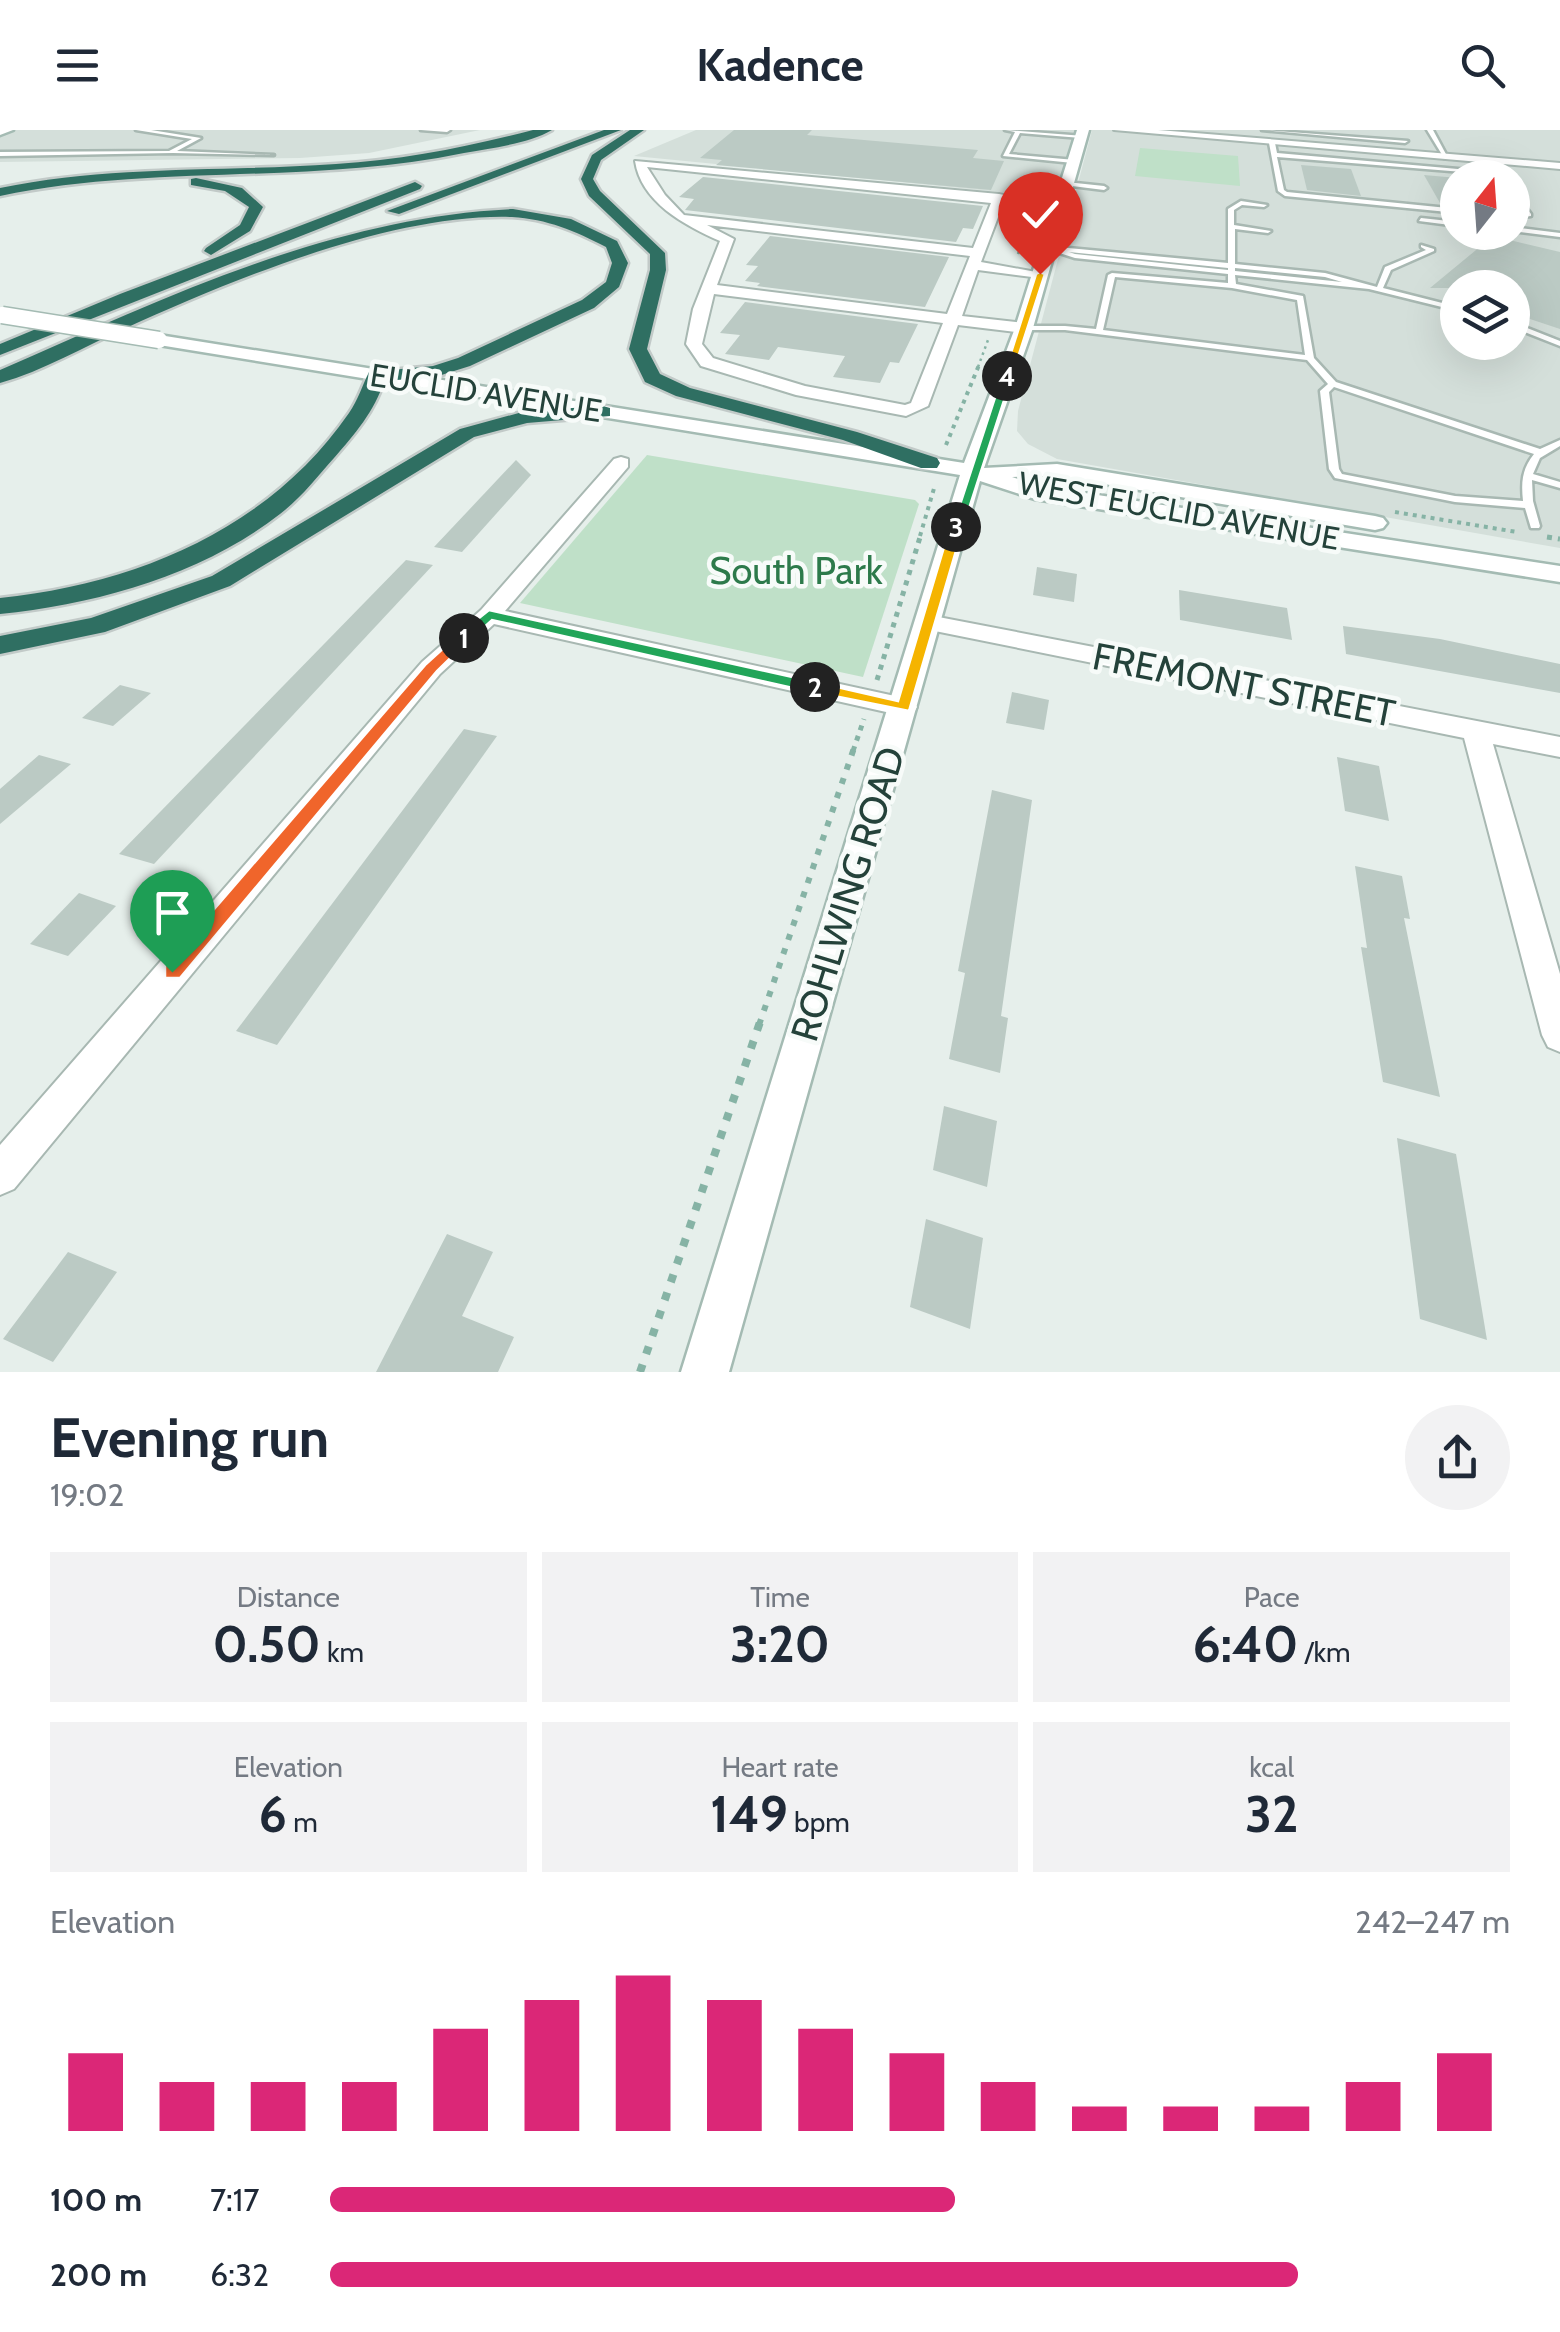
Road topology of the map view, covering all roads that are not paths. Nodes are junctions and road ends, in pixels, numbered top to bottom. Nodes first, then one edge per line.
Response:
1 (139, 130) edge
2 (424, 130) edge
3 (447, 130) edge
4 (546, 130) edge
5 (574, 130) edge
6 (615, 130) edge
7 (638, 130) edge
8 (1008, 130) edge
9 (1119, 130) edge
10 (1399, 130) edge
11 (1430, 130) edge
12 (1018, 131) edge
13 (1082, 133) edge
14 (1266, 140) edge
15 (1405, 141) junction
16 (170, 153) junction
17 (0, 154) edge
18 (1411, 154) junction
19 (271, 155) dead end
20 (1446, 157) junction
21 (1491, 160) edge
22 (1073, 162) junction
23 (477, 163) dead end
24 (1530, 163) edge
25 (1440, 166) edge
26 (1560, 166) edge
27 (440, 176) dead end
28 (1066, 184) junction
29 (1104, 188) dead end
30 (0, 192) edge
31 (1000, 198) junction
32 (0, 203) edge
33 (1264, 205) dead end
34 (1059, 206) junction
35 (1440, 209) edge
36 (680, 218) junction
37 (1421, 220) dead end
38 (1440, 222) edge
39 (1232, 227) junction
40 (1268, 231) dead end
41 (1530, 231) edge
42 (1560, 235) edge
43 (1422, 246) dead end
44 (1046, 248) junction
45 (975, 259) junction
46 (1232, 270) junction
47 (1040, 274) junction
48 (1232, 286) junction
49 (710, 289) junction
50 (1374, 289) junction
51 (126, 297) junction
52 (178, 298) junction
53 (1440, 305) edge
54 (1, 315) edge
55 (953, 318) junction
56 (122, 322) junction
57 (1024, 328) junction
58 (1100, 332) junction
59 (1530, 332) edge
60 (1560, 344) edge
61 (0, 350) edge
62 (1310, 358) junction
63 (376, 376) junction
64 (0, 377) edge
65 (1333, 384) junction
66 (0, 388) edge
67 (603, 412) junction
68 (1560, 443) edge
69 (1544, 451) junction
70 (1560, 453) edge
71 (621, 463) dead end
72 (929, 463) junction
73 (972, 472) junction
74 (1528, 476) junction
75 (1560, 485) edge
76 (1528, 505) junction
77 (1535, 526) dead end
78 (1560, 553) edge
79 (1560, 574) edge
80 (0, 606) edge
81 (489, 614) junction
82 (928, 623) junction
83 (0, 645) edge
84 (887, 704) junction
85 (1476, 731) junction
86 (1560, 747) edge
87 (1560, 1035) edge
88 (0, 1175) edge
89 (705, 1372) edge

1 - 16 lane
2 - 3 lane
4 - 30 highway
5 - 23 highway
6 - 52 highway
7 - 72 highway
8 - 12 lane
9 - 14 street
10 - 15 lane
11 - 20 lane
12 - 13 lane
12 - 22 lane
13 - 22 main road, ROHLWING ROAD
14 - 15 lane
14 - 18 street
14 - 25 lane
14 - 35 lane
15 - 18 lane
16 - 17 lane
16 - 19 lane
18 - 20 street
20 - 21 street
22 - 28 main road, ROHLWING ROAD
24 - 26 street
27 - 51 highway
28 - 29 lane
28 - 34 main road, ROHLWING ROAD
31 - 34 street
31 - 36 street
31 - 45 street
32 - 51 highway
33 - 39 lane
34 - 44 main road, ROHLWING ROAD
36 - 45 street
36 - 49 street
37 - 38 lane
39 - 40 lane
39 - 46 lane
41 - 42 lane
43 - 50 lane
44 - 46 lane
44 - 47 main road, ROHLWING ROAD
45 - 47 street
45 - 55 street
46 - 48 lane
46 - 50 lane
47 - 57 main road, ROHLWING ROAD
48 - 58 lane
48 - 62 lane
49 - 55 street
49 - 55 street
50 - 53 lane
51 - 61 highway
52 - 56 highway
52 - 63 highway
54 - 63 main road, EUCLID AVENUE, bridge
55 - 57 street
56 - 64 highway
56 - 66 highway
57 - 58 lane
57 - 73 main road, ROHLWING ROAD
58 - 62 lane
59 - 60 lane
62 - 65 lane
63 - 67 main road, EUCLID AVENUE
63 - 80 highway
65 - 69 lane
65 - 76 lane
67 - 72 main road, EUCLID AVENUE
67 - 83 highway
68 - 69 lane
69 - 70 lane
69 - 74 lane
71 - 81 street
72 - 73 main road, EUCLID AVENUE
73 - 78 main road, WEST EUCLID AVENUE
73 - 79 main road, WEST EUCLID AVENUE
73 - 82 main road, ROHLWING ROAD
74 - 75 lane
74 - 76 lane
76 - 77 lane
81 - 84 street
81 - 88 street
82 - 84 main road, ROHLWING ROAD
82 - 85 street, FREMONT STREET
84 - 89 main road, ROHLWING ROAD
85 - 86 street, FREMONT STREET
85 - 87 street

